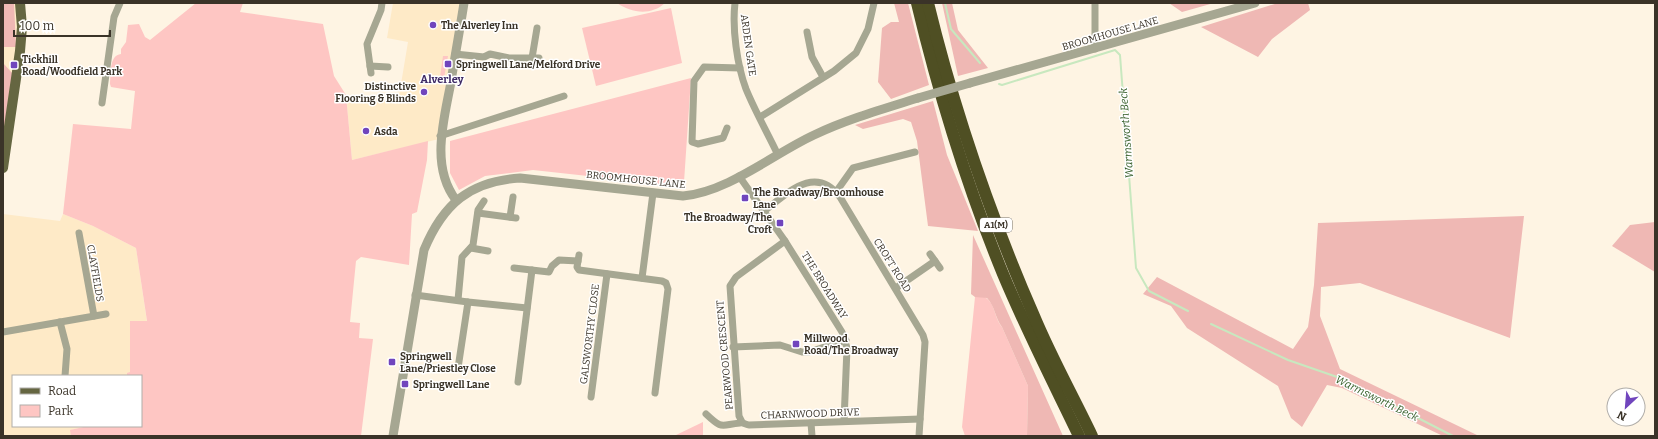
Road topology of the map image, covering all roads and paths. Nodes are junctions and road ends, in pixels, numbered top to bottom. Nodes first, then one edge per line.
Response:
1 (20, 3) edge
2 (120, 3) edge
3 (382, 3) edge
4 (464, 3) edge
5 (735, 3) edge
6 (874, 3) edge
7 (917, 3) edge
8 (928, 3) edge
9 (1095, 3) edge
10 (1255, 3) edge
11 (537, 28) dead end
12 (807, 32) dead end
13 (1095, 48) junction
14 (455, 54) junction
15 (388, 67) dead end
16 (740, 68) junction
17 (823, 76) junction
18 (564, 96) dead end
19 (102, 104) dead end
20 (760, 117) junction
21 (727, 128) dead end
22 (440, 136) junction
23 (914, 152) dead end
24 (777, 153) junction
25 (3, 168) edge
26 (739, 176) junction
27 (836, 192) junction
28 (653, 193) junction
29 (513, 197) dead end
30 (456, 200) junction
31 (484, 201) dead end
32 (764, 211) junction
33 (478, 213) junction
34 (79, 233) dead end
35 (785, 241) junction
36 (471, 248) junction
37 (488, 251) dead end
38 (930, 254) dead end
39 (935, 261) junction
40 (514, 268) dead end
41 (940, 268) dead end
42 (532, 270) junction
43 (607, 274) junction
44 (642, 278) junction
45 (896, 288) junction
46 (415, 294) junction
47 (458, 300) junction
48 (468, 302) junction
49 (527, 308) junction
50 (106, 314) dead end
51 (94, 316) junction
52 (60, 322) junction
53 (3, 332) edge
54 (846, 340) junction
55 (733, 347) junction
56 (458, 368) dead end
57 (65, 375) edge
58 (518, 382) dead end
59 (655, 393) dead end
60 (591, 397) dead end
61 (706, 414) dead end
62 (920, 419) junction
63 (844, 421) junction
64 (742, 422) junction
65 (811, 422) junction
66 (393, 436) edge
67 (812, 436) edge
68 (919, 436) edge
69 (1079, 436) edge
70 (1092, 436) edge

1 - 25 main road
2 - 19 street
3 - 15 street
4 - 14 street
5 - 16 street, ARDEN GATE
6 - 17 street
7 - 69 highway, A1(M)
8 - 70 highway, A1(M)
9 - 13 street
10 - 13 street, BROOMHOUSE LANE
11 - 14 street
12 - 17 street
13 - 24 street, BROOMHOUSE LANE, bridge
14 - 22 street
16 - 20 street, ARDEN GATE
16 - 21 street
17 - 20 street
18 - 22 street
20 - 24 street, ARDEN GATE
22 - 30 street
23 - 27 street
24 - 26 street, BROOMHOUSE LANE
26 - 28 street, BROOMHOUSE LANE
26 - 32 street, THE BROADWAY
27 - 32 street, CROFT ROAD
27 - 45 street, CROFT ROAD
28 - 30 street, BROOMHOUSE LANE
28 - 44 street
29 - 33 street
30 - 46 street
31 - 33 street
32 - 35 street, THE BROADWAY
33 - 36 street
34 - 51 street, CLAYFIELDS
35 - 54 street, THE BROADWAY
35 - 55 street, PEARWOOD CRESCENT
36 - 37 street
36 - 47 street
38 - 39 street
39 - 41 street
39 - 45 street
40 - 42 street
42 - 43 street, GALSWORTHY CLOSE
42 - 49 street
43 - 44 street, GALSWORTHY CLOSE
43 - 60 street, GALSWORTHY CLOSE
44 - 59 street, GALSWORTHY CLOSE
45 - 62 street, CROFT ROAD
46 - 47 street
46 - 66 street
47 - 48 street
48 - 49 street
48 - 56 street
49 - 58 street
50 - 51 street, CLAYFIELDS
51 - 52 street, CLAYFIELDS
52 - 53 street, CLAYFIELDS
52 - 57 street
54 - 55 street
54 - 63 street, THE BROADWAY
55 - 64 street, PEARWOOD CRESCENT
61 - 64 street, CHARNWOOD DRIVE
62 - 63 street, CHARNWOOD DRIVE
62 - 68 street, CROFT ROAD
63 - 65 street, CHARNWOOD DRIVE
64 - 65 street, CHARNWOOD DRIVE
65 - 67 street

